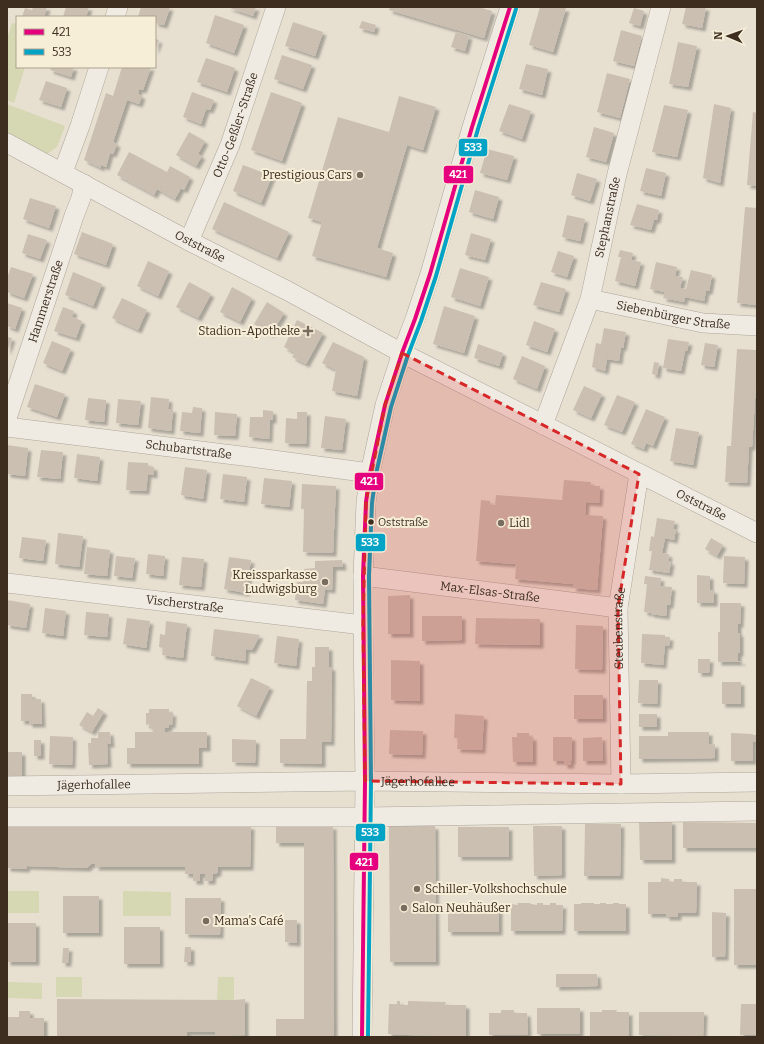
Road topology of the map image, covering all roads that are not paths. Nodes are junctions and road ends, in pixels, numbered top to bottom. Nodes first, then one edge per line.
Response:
1 (276, 7) edge
2 (510, 7) edge
3 (661, 7) edge
4 (99, 68) edge
5 (7, 143) edge
6 (63, 172) junction
7 (84, 184) junction
8 (189, 241) junction
9 (590, 299) junction
10 (757, 326) edge
11 (402, 353) junction
12 (7, 418) edge
13 (543, 425) junction
14 (7, 428) edge
15 (370, 473) junction
16 (639, 474) junction
17 (757, 533) edge
18 (363, 576) junction
19 (7, 583) edge
20 (618, 608) junction
21 (363, 625) junction
22 (365, 780) junction
23 (757, 782) edge
24 (621, 784) junction
25 (7, 786) edge
26 (757, 811) edge
27 (7, 817) edge
28 (365, 817) junction
29 (362, 1037) edge

1 - 8 street, Otto-Geßler-Straße
2 - 11 street
3 - 9 street, Stephanstraße
4 - 6 street
5 - 6 street, Oststraße
6 - 7 street, Oststraße
7 - 8 street, Oststraße
7 - 12 street, Hammerstraße
8 - 11 street, Oststraße
9 - 10 street, Siebenbürger Straße
9 - 13 street, Stephanstraße
11 - 13 street, Oststraße
11 - 15 street
13 - 16 street, Oststraße
14 - 15 street, Schubartstraße
15 - 18 street
16 - 17 street, Oststraße
16 - 20 street, Steubenstraße
18 - 20 street, Max-Elsas-Straße
18 - 21 street
19 - 21 street, Vischerstraße
20 - 24 street, Steubenstraße
21 - 22 street
22 - 24 street, Jägerhofallee
22 - 25 street, Jägerhofallee
22 - 28 street
23 - 24 street, Jägerhofallee
26 - 28 street
27 - 28 street
28 - 29 street

